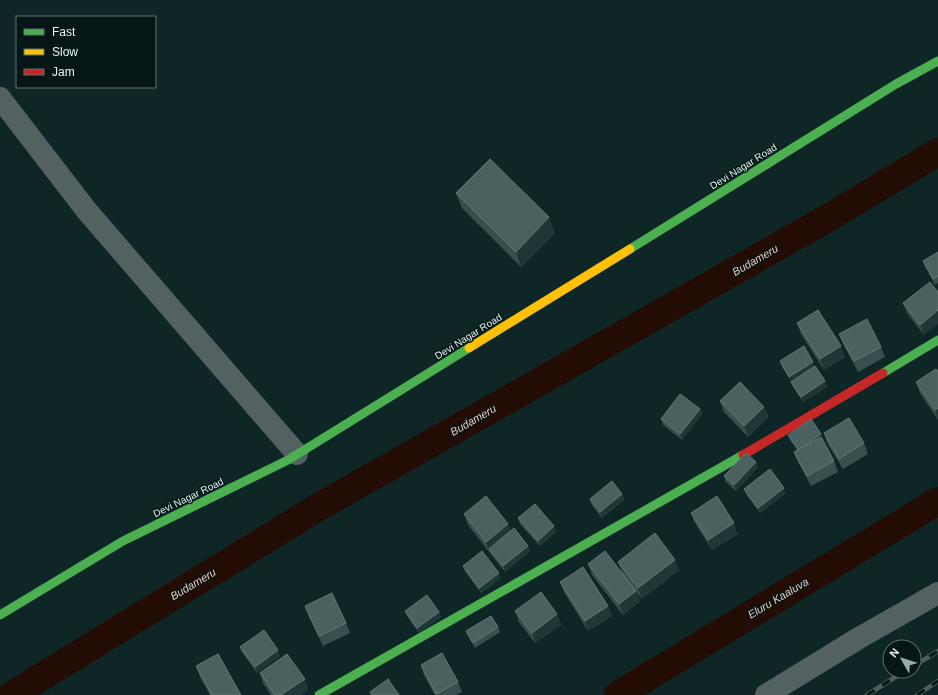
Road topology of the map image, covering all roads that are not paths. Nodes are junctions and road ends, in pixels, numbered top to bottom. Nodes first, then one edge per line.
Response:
1 (938, 61) edge
2 (0, 98) edge
3 (938, 340) edge
4 (297, 454) junction
5 (938, 593) edge
6 (0, 614) edge
7 (319, 695) edge
8 (766, 695) edge

1 - 4 street, Devi Nagar Road
2 - 4 street
3 - 7 street
4 - 6 street, Devi Nagar Road
5 - 8 street

